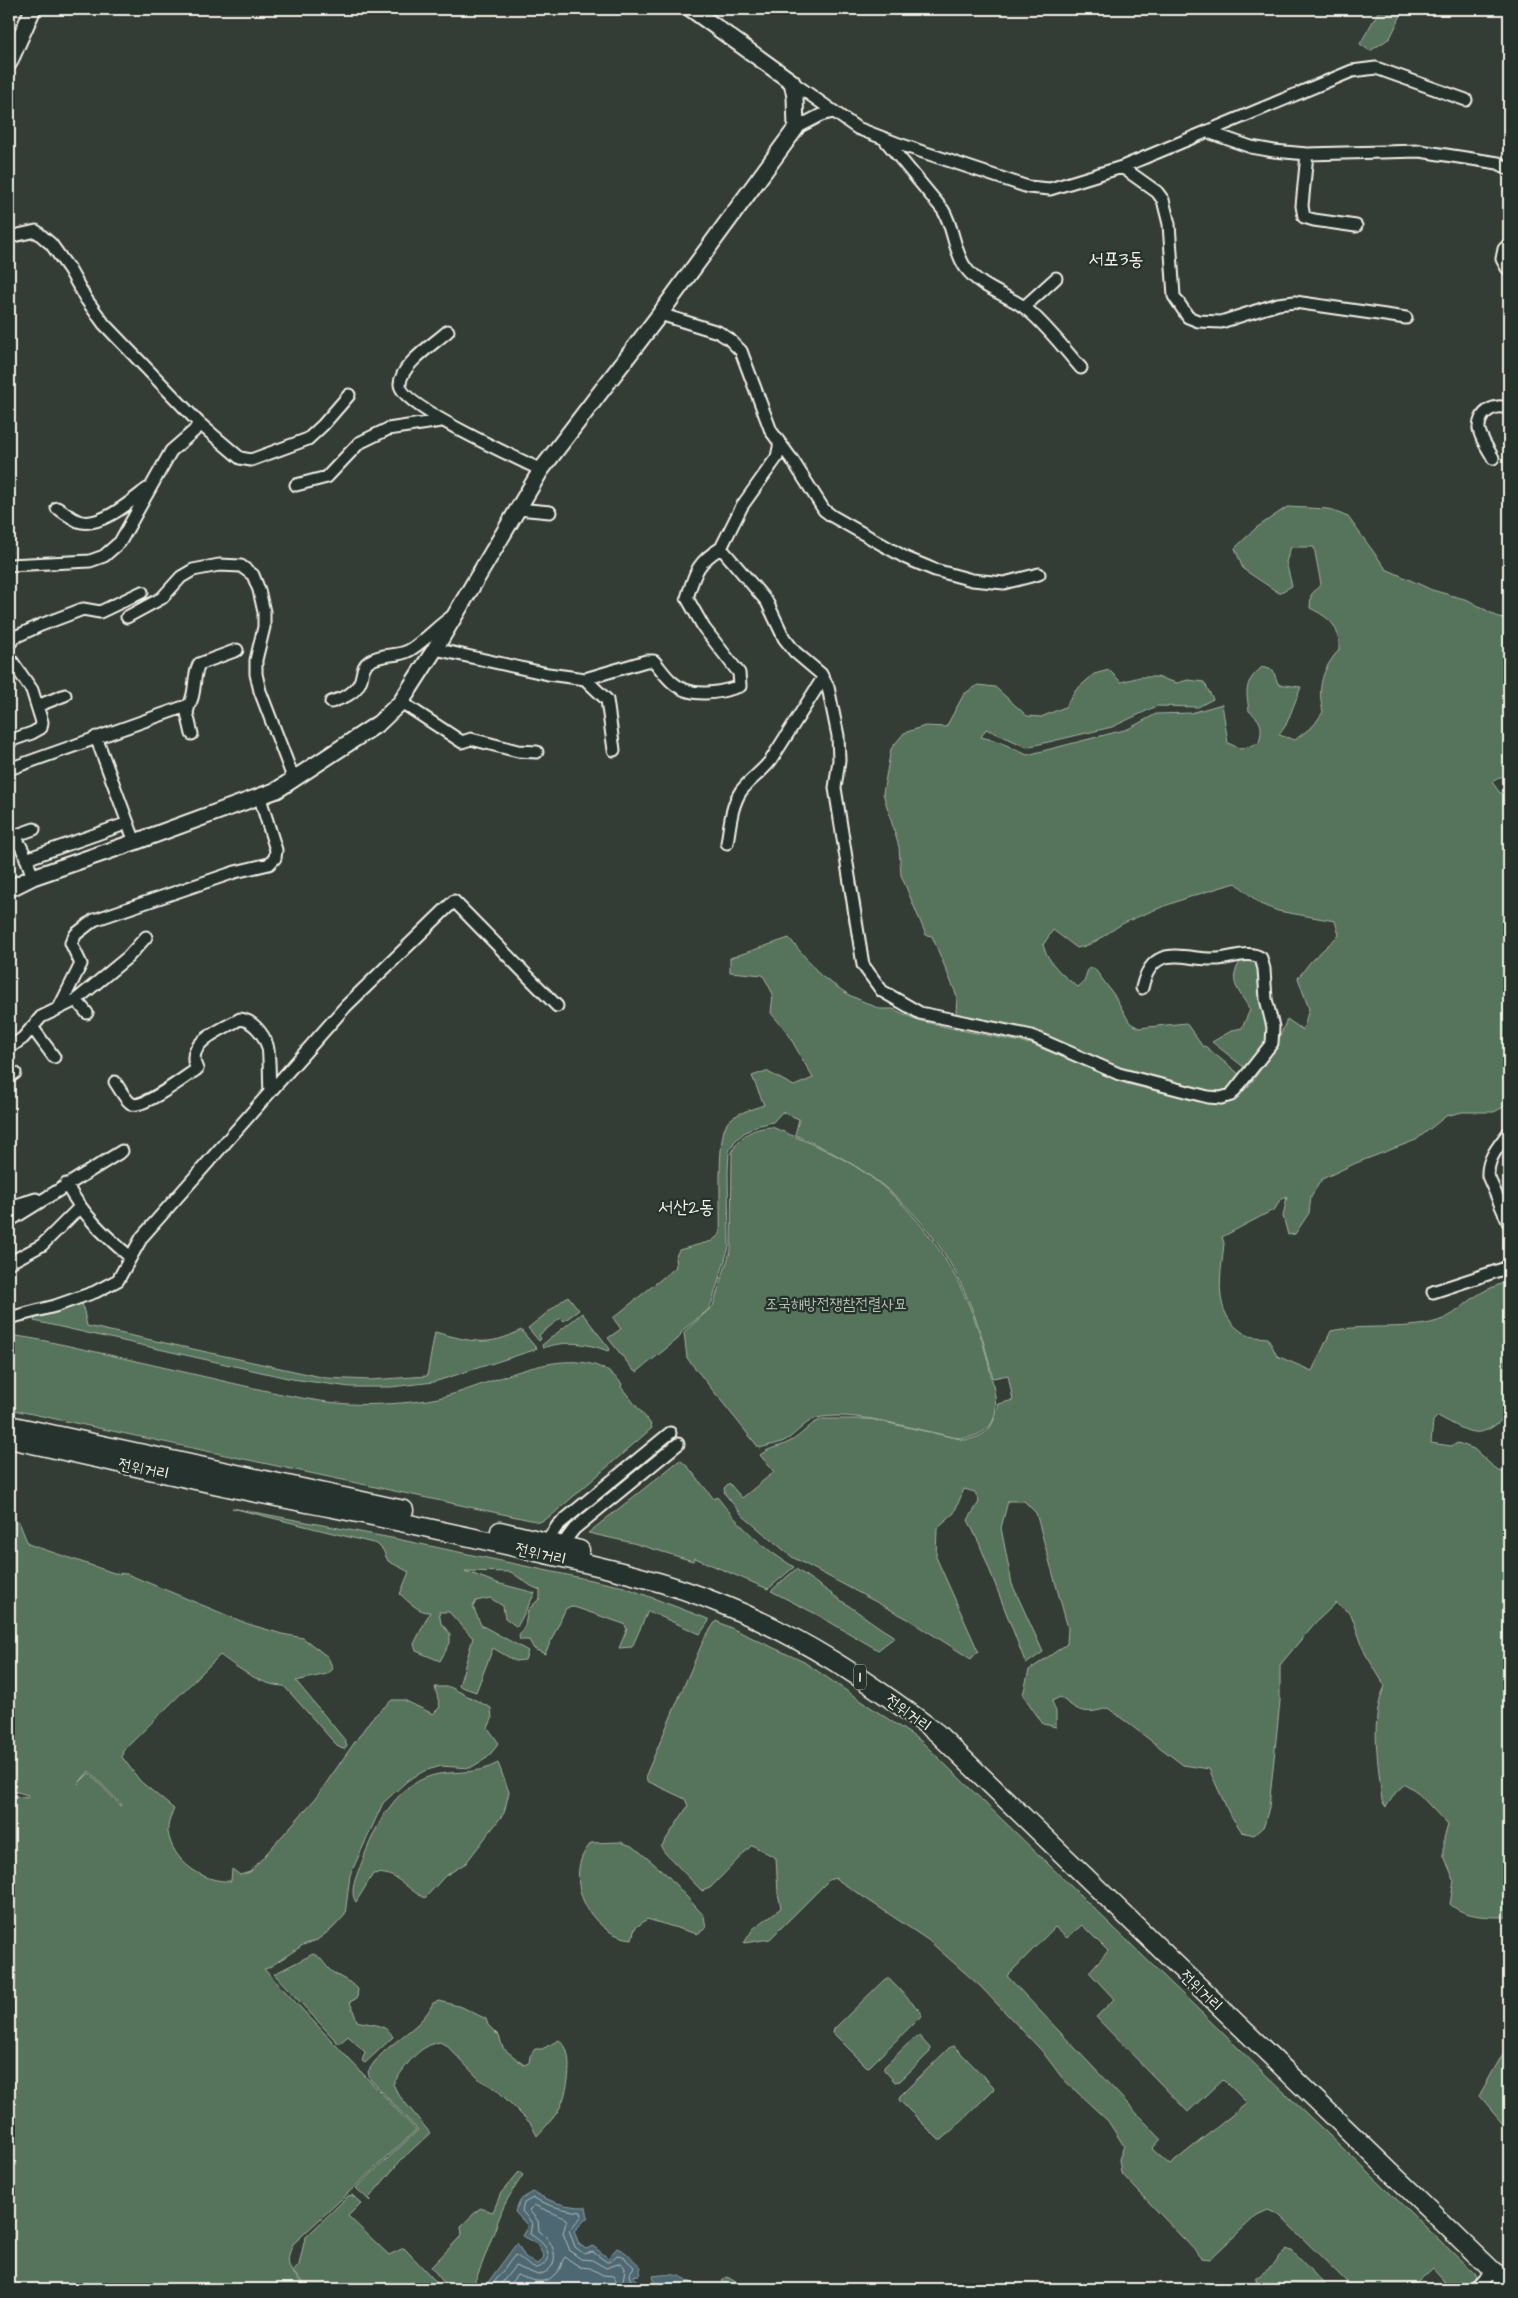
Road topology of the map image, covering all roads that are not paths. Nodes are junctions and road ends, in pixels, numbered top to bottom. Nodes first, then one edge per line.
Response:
1 (33, 9) edge
2 (692, 9) edge
3 (9, 63) edge
4 (792, 82) junction
5 (1466, 100) dead end
6 (833, 112) junction
7 (796, 128) junction
8 (1208, 132) junction
9 (884, 139) junction
10 (1307, 154) junction
11 (1122, 167) junction
12 (1509, 169) edge
13 (1356, 226) dead end
14 (9, 237) edge
15 (1509, 244) edge
16 (1507, 268) dead end
17 (1056, 278) dead end
18 (1024, 307) junction
19 (660, 314) junction
20 (1406, 318) dead end
21 (448, 331) dead end
22 (1081, 368) dead end
23 (349, 395) dead end
24 (1509, 408) edge
25 (441, 421) junction
26 (199, 423) junction
27 (780, 442) junction
28 (1493, 458) dead end
29 (541, 470) junction
30 (296, 485) dead end
31 (151, 486) junction
32 (57, 508) dead end
33 (518, 509) junction
34 (550, 512) dead end
35 (720, 548) junction
36 (9, 565) edge
37 (1039, 574) dead end
38 (142, 592) dead end
39 (455, 614) junction
40 (127, 617) dead end
41 (9, 644) edge
42 (435, 649) junction
43 (237, 650) dead end
44 (9, 657) edge
45 (823, 678) junction
46 (585, 679) junction
47 (65, 695) dead end
48 (331, 702) dead end
49 (401, 702) junction
50 (189, 704) junction
51 (36, 706) junction
52 (192, 734) dead end
53 (96, 737) junction
54 (9, 741) edge
55 (614, 750) dead end
56 (537, 752) dead end
57 (9, 769) edge
58 (294, 780) junction
59 (260, 798) junction
60 (128, 823) junction
61 (34, 829) dead end
62 (11, 834) edge
63 (136, 842) junction
64 (727, 844) dead end
65 (26, 859) junction
66 (33, 877) junction
67 (9, 889) edge
68 (146, 937) dead end
69 (1142, 988) dead end
70 (76, 1000) junction
71 (60, 1006) junction
72 (557, 1006) dead end
73 (86, 1013) dead end
74 (32, 1027) junction
75 (9, 1048) edge
76 (54, 1057) dead end
77 (115, 1082) dead end
78 (270, 1092) junction
79 (1509, 1132) edge
80 (122, 1151) dead end
81 (66, 1184) junction
82 (50, 1195) junction
83 (9, 1207) edge
84 (79, 1208) junction
85 (9, 1221) edge
86 (1509, 1224) edge
87 (129, 1256) junction
88 (9, 1263) edge
89 (1509, 1264) edge
90 (1433, 1292) dead end
91 (9, 1318) edge
92 (9, 1425) edge
93 (670, 1433) dead end
94 (9, 1439) edge
95 (678, 1444) dead end
96 (554, 1543) junction
97 (1501, 2270) edge
98 (1509, 2282) edge
99 (1476, 2289) edge

1 - 3 street
2 - 4 street
4 - 6 street
4 - 7 street
5 - 8 street
6 - 7 street
6 - 9 street
7 - 19 street
8 - 10 street
8 - 11 street
9 - 11 street
9 - 18 street
10 - 12 street
10 - 13 street
11 - 20 street
14 - 26 street
15 - 16 street
17 - 18 street
18 - 22 street
19 - 27 street
19 - 29 street
21 - 25 street
23 - 26 street
24 - 28 street
25 - 29 street
25 - 30 street
26 - 31 street
27 - 35 street
27 - 37 street
29 - 33 street
31 - 32 street
31 - 36 street
33 - 34 street
33 - 39 street
35 - 45 street
35 - 46 street
38 - 41 street
39 - 42 street
39 - 48 street
40 - 58 street
42 - 46 street
42 - 49 street
43 - 50 street
44 - 51 street
45 - 64 street
45 - 69 street
46 - 55 street
47 - 51 street
49 - 56 street
49 - 58 street
50 - 52 street
50 - 53 street
51 - 54 street
53 - 57 street
53 - 60 street
58 - 59 street
59 - 63 street
59 - 71 street
60 - 63 street
60 - 65 street
61 - 62 street
62 - 65 street
63 - 66 street
65 - 66 street
66 - 67 street
68 - 70 street
70 - 71 street
70 - 73 street
71 - 74 street
72 - 78 street
74 - 75 street
74 - 76 street
77 - 78 street
78 - 87 street
79 - 86 street
80 - 81 street
81 - 82 street
81 - 84 street
82 - 83 street
82 - 85 street
84 - 87 street
84 - 88 street
87 - 91 street
89 - 90 street
92 - 96 main road, 전위거리 / 1
93 - 96 street
94 - 97 main road, 전위거리 / 1
95 - 96 street
96 - 97 main road, 전위거리 / 1
97 - 98 main road, 전위거리 / 1
97 - 99 street

